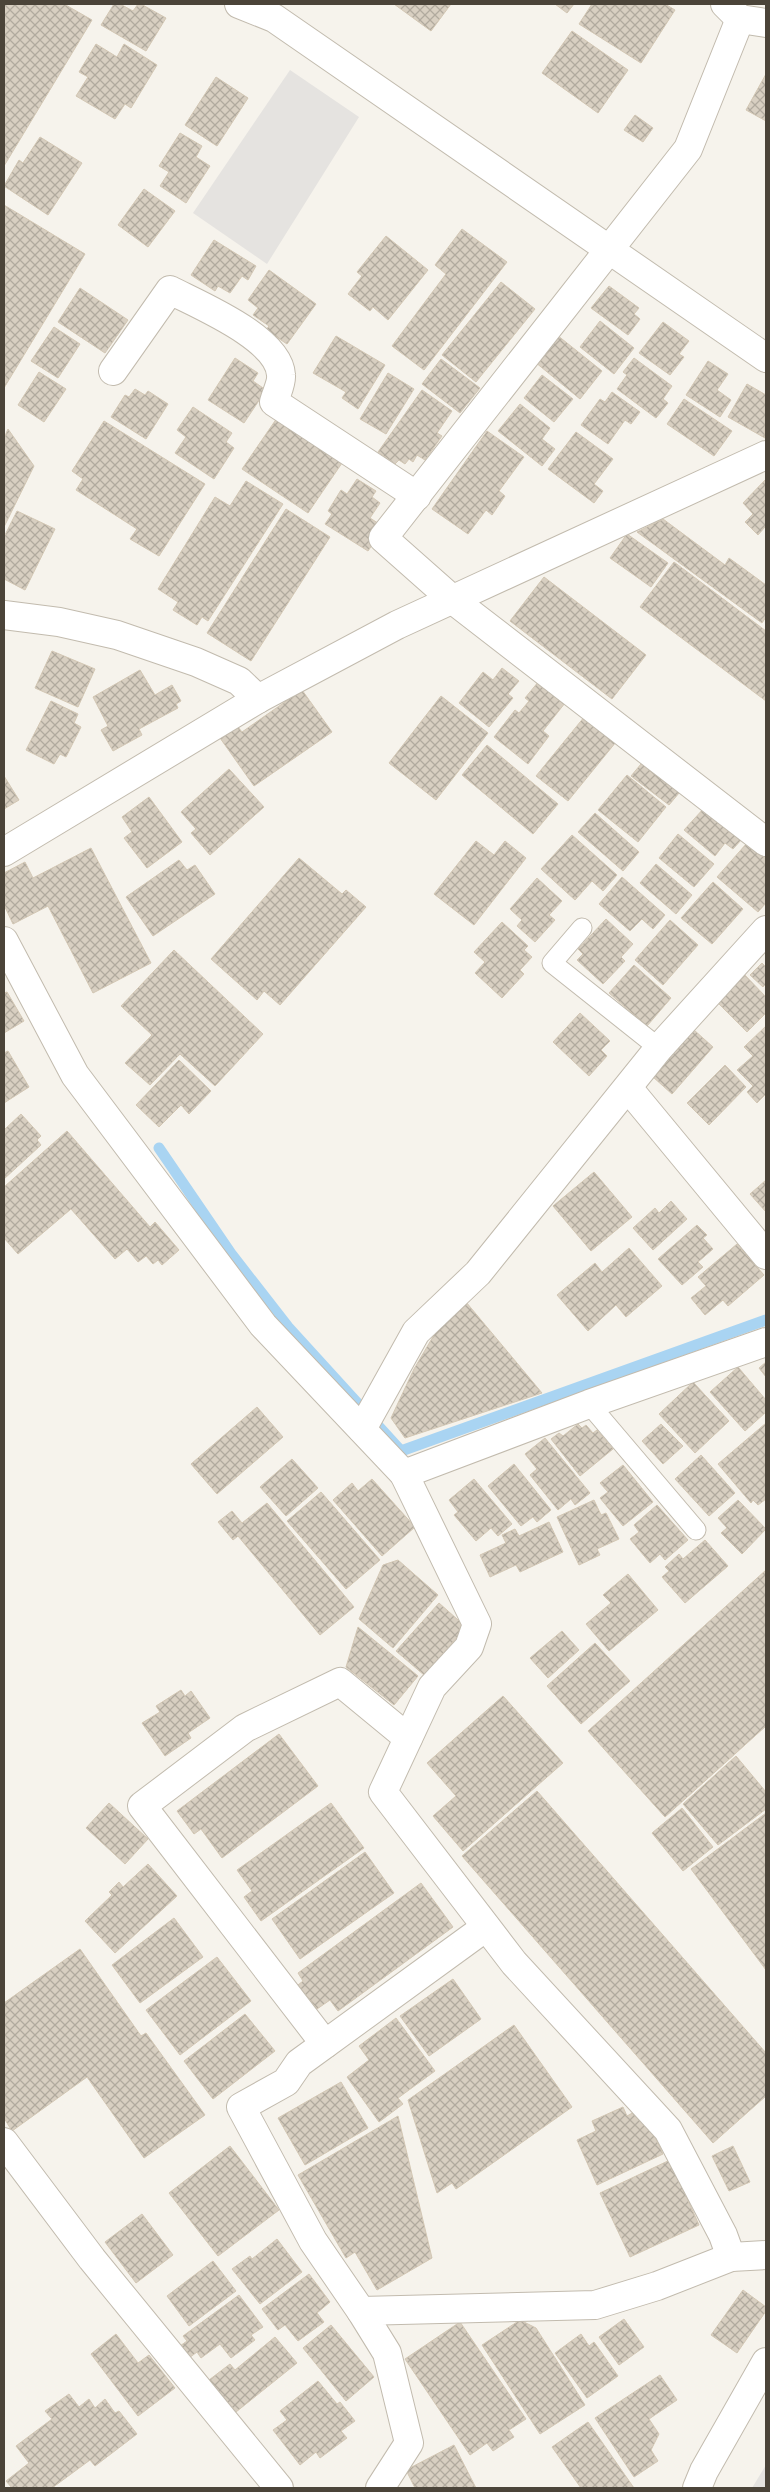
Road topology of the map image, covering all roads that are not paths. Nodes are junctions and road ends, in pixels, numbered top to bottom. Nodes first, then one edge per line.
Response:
1 (239, 4) edge
2 (744, 15) edge
3 (611, 250) junction
4 (766, 358) edge
5 (113, 371) dead end
6 (766, 455) edge
7 (417, 496) junction
8 (453, 600) junction
9 (4, 615) edge
10 (258, 700) junction
11 (766, 842) edge
12 (4, 852) edge
13 (582, 928) dead end
14 (766, 930) edge
15 (4, 941) edge
16 (659, 1048) junction
17 (628, 1088) junction
18 (766, 1256) edge
19 (766, 1342) edge
20 (589, 1404) junction
21 (366, 1421) junction
22 (404, 1474) junction
23 (696, 1530) dead end
24 (408, 1738) junction
25 (486, 1927) junction
26 (325, 2044) junction
27 (4, 2142) edge
28 (766, 2255) edge
29 (731, 2256) junction
30 (361, 2311) junction
31 (766, 2362) edge
32 (280, 2488) edge
33 (380, 2488) edge
34 (696, 2488) edge

1 - 3 street
2 - 3 street
3 - 4 street
3 - 7 street
5 - 7 street
6 - 8 street
7 - 8 street
8 - 10 street
8 - 11 street
9 - 10 street
10 - 12 street
13 - 16 lane
14 - 16 street
15 - 21 street
16 - 17 street
17 - 18 street
17 - 21 street
19 - 20 street
20 - 22 street
20 - 23 lane
21 - 22 street
22 - 24 street
24 - 25 street
24 - 26 street
25 - 26 street
25 - 29 street
26 - 30 street
27 - 32 street
28 - 29 street
29 - 30 street
30 - 33 street
31 - 34 street

